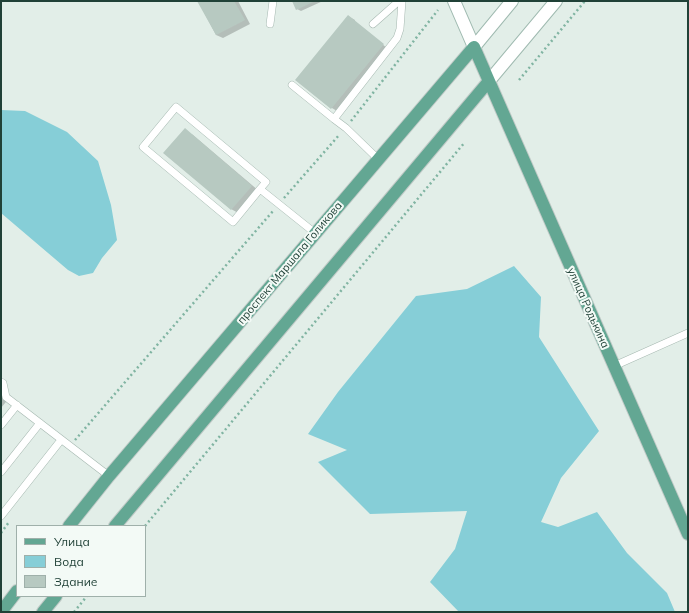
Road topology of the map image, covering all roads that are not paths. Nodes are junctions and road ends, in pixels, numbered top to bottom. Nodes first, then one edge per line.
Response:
1 (273, 1) edge
2 (401, 1) edge
3 (454, 1) edge
4 (512, 1) edge
5 (556, 1) edge
6 (270, 24) dead end
7 (373, 24) dead end
8 (474, 47) junction
9 (489, 81) junction
10 (292, 85) dead end
11 (334, 119) junction
12 (378, 159) junction
13 (260, 189) junction
14 (315, 233) junction
15 (688, 333) edge
16 (614, 366) junction
17 (1, 382) edge
18 (17, 405) junction
19 (40, 423) junction
20 (1, 425) edge
21 (61, 440) junction
22 (1, 472) edge
23 (109, 476) junction
24 (1, 516) edge
25 (70, 525) edge
26 (116, 525) edge
27 (688, 534) edge
28 (16, 593) edge
29 (55, 597) edge
30 (1, 612) edge
31 (43, 612) edge

1 - 6 lane
2 - 7 lane
2 - 11 lane
3 - 8 main road
4 - 8 main road, проспект Маршала Голикова
5 - 9 main road
8 - 9 main road, улица Родькина
8 - 12 main road, проспект Маршала Голикова
9 - 16 main road, улица Родькина
9 - 26 main road
10 - 11 lane
11 - 12 lane
12 - 14 main road, проспект Маршала Голикова
13 - 13 lane
13 - 14 lane
14 - 23 main road, проспект Маршала Голикова
15 - 16 lane
16 - 27 main road, улица Родькина
17 - 18 lane
18 - 19 lane
18 - 20 lane
19 - 21 lane
19 - 22 lane
21 - 23 lane
21 - 24 lane
23 - 25 main road, проспект Маршала Голикова
28 - 30 main road
29 - 31 main road

